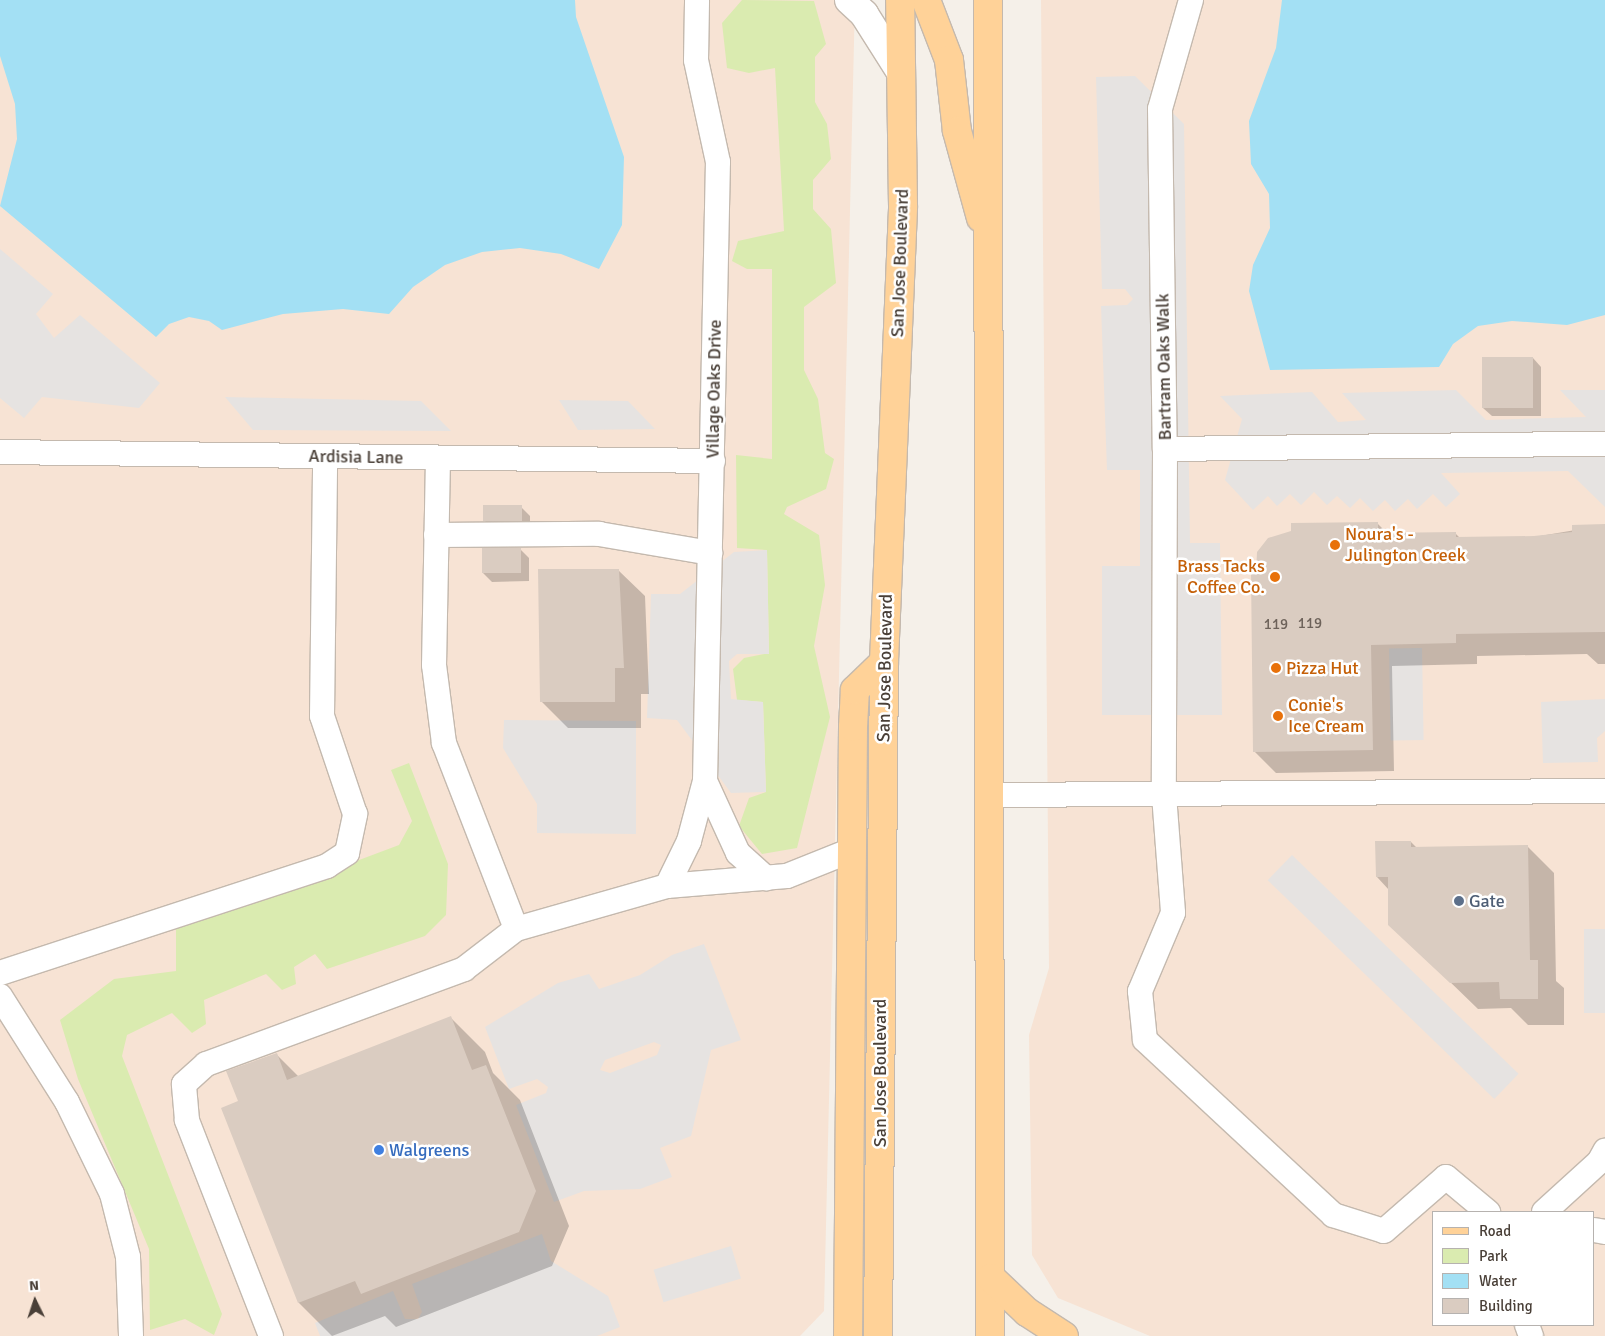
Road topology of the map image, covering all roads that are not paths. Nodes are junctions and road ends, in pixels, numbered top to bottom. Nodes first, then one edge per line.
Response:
1 (697, 0) edge
2 (849, 0) edge
3 (900, 0) edge
4 (926, 0) edge
5 (988, 0) edge
6 (1188, 0) edge
7 (900, 71) junction
8 (992, 256) junction
9 (1605, 444) edge
10 (1165, 449) junction
11 (0, 452) edge
12 (325, 457) junction
13 (438, 458) junction
14 (713, 461) junction
15 (436, 535) junction
16 (710, 553) junction
17 (884, 662) junction
18 (705, 781) junction
19 (1605, 791) edge
20 (991, 794) junction
21 (1164, 796) junction
22 (852, 850) junction
23 (766, 878) junction
24 (668, 886) junction
25 (516, 929) junction
26 (0, 972) edge
27 (0, 996) edge
28 (1605, 1151) edge
29 (1487, 1211) edge
30 (1545, 1211) edge
31 (991, 1278) junction
32 (130, 1336) edge
33 (270, 1336) edge
34 (848, 1336) edge
35 (878, 1336) edge
36 (990, 1336) edge
37 (1064, 1336) edge

1 - 14 lane, Village Oaks Drive
2 - 7 street
3 - 7 main road, San Jose Boulevard
4 - 8 main road
5 - 8 main road
6 - 10 lane, Bartram Oaks Walk
7 - 17 main road, San Jose Boulevard
8 - 20 main road
9 - 10 lane, Bartram Oaks Walk
10 - 21 lane
11 - 12 lane, Ardisia Lane
12 - 13 lane, Ardisia Lane
12 - 26 lane
13 - 14 lane, Ardisia Lane
13 - 15 lane
14 - 16 lane, Village Oaks Drive
15 - 16 lane
15 - 25 lane
16 - 18 lane, Village Oaks Drive
17 - 22 main road
17 - 35 main road, San Jose Boulevard
18 - 23 lane
18 - 24 lane
19 - 21 lane
20 - 21 lane
20 - 31 main road
21 - 29 lane
22 - 23 lane
22 - 34 main road
23 - 24 lane
24 - 25 lane
25 - 33 lane
27 - 32 lane
28 - 30 lane
31 - 36 main road
31 - 37 main road

